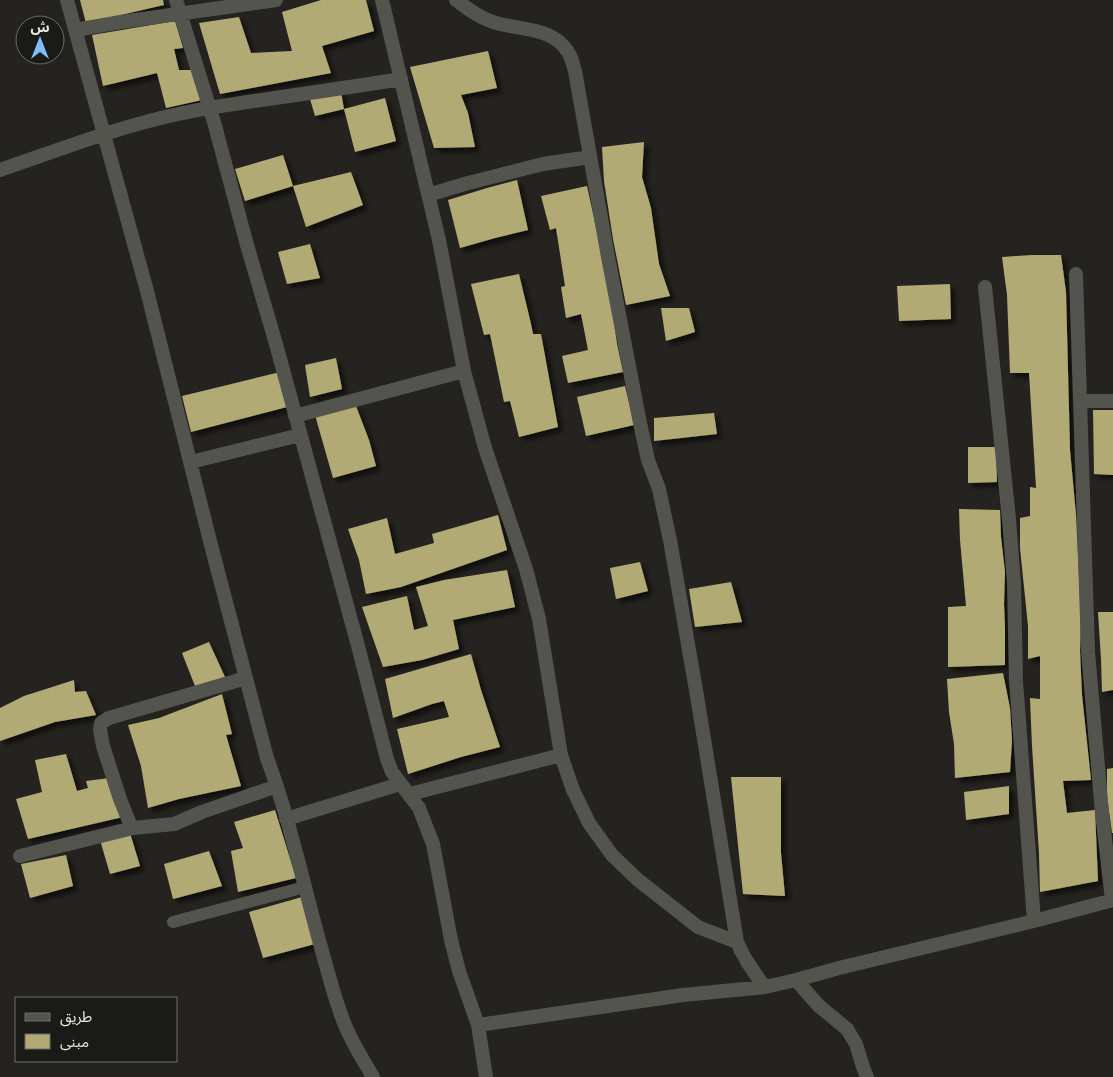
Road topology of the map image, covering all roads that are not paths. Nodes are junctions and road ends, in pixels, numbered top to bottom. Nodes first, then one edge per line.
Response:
1 (66, 0) edge
2 (276, 0) edge
3 (382, 0) edge
4 (456, 0) edge
5 (178, 7) edge
6 (75, 30) junction
7 (401, 79) junction
8 (209, 107) junction
9 (104, 134) junction
10 (590, 157) junction
11 (0, 170) edge
12 (428, 195) junction
13 (1076, 274) dead end
14 (985, 287) dead end
15 (464, 371) junction
16 (1080, 401) junction
17 (1113, 401) edge
18 (296, 416) junction
19 (300, 435) junction
20 (191, 462) junction
21 (246, 678) junction
22 (561, 755) junction
23 (400, 784) junction
24 (277, 786) junction
25 (410, 794) junction
26 (286, 819) junction
27 (133, 828) junction
28 (20, 856) dead end
29 (304, 887) junction
30 (1113, 900) edge
31 (1034, 920) junction
32 (173, 922) dead end
33 (737, 942) junction
34 (796, 980) junction
35 (765, 987) junction
36 (478, 1025) junction
37 (373, 1077) edge
38 (486, 1077) edge
39 (867, 1077) edge

1 - 6 street
2 - 5 street
3 - 7 street
4 - 10 street
5 - 6 street
5 - 8 street
6 - 9 street
7 - 8 street
7 - 12 street
8 - 9 street
8 - 18 street
9 - 11 street
9 - 20 street
10 - 12 street
10 - 33 street
12 - 15 street
13 - 16 street
14 - 31 street
15 - 18 street
15 - 22 street
16 - 17 street
16 - 30 street
18 - 19 street
19 - 20 street
19 - 23 street
20 - 21 street
21 - 24 street
21 - 27 street
22 - 25 street
22 - 33 street
23 - 25 street
23 - 26 street
24 - 26 street
24 - 27 street
25 - 36 street
26 - 29 street
27 - 28 street
29 - 32 lane
29 - 37 street
30 - 31 street
31 - 34 street
33 - 35 street
34 - 35 street
34 - 39 street
35 - 36 street
36 - 38 street

